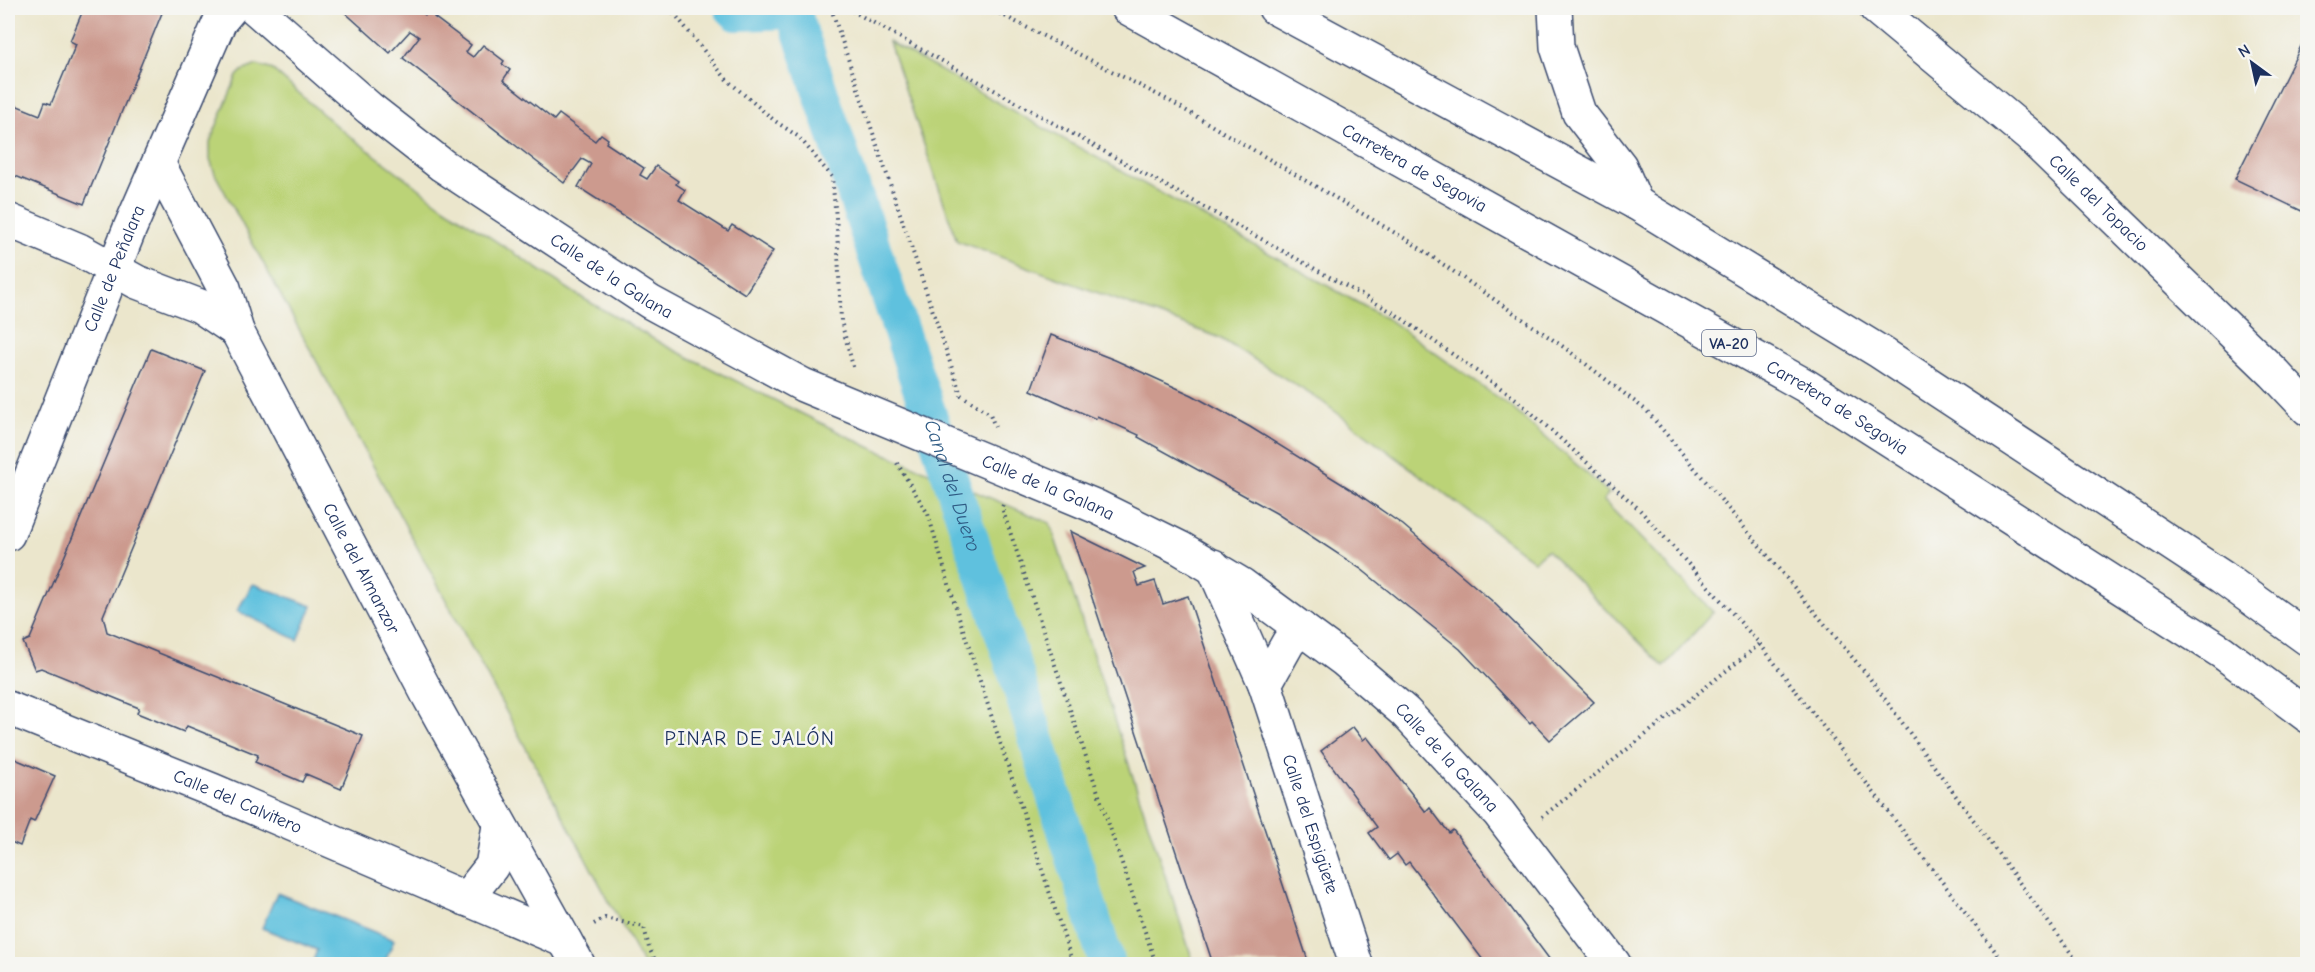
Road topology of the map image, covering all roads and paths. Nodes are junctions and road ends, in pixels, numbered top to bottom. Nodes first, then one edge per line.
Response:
1 (231, 8) edge
2 (255, 8) edge
3 (670, 8) edge
4 (847, 8) edge
5 (989, 8) edge
6 (1128, 8) edge
7 (1275, 8) edge
8 (1555, 8) edge
9 (1876, 8) edge
10 (159, 165) junction
11 (1636, 203) junction
12 (8, 220) edge
13 (114, 270) junction
14 (237, 331) junction
15 (2307, 409) edge
16 (878, 417) junction
17 (893, 455) dead end
18 (8, 534) edge
19 (1213, 566) junction
20 (1301, 628) junction
21 (2307, 639) edge
22 (1760, 644) junction
23 (1266, 684) junction
24 (8, 708) edge
25 (2307, 716) edge
26 (499, 826) junction
27 (1518, 836) junction
28 (466, 899) junction
29 (571, 953) edge
30 (657, 964) edge
31 (1073, 964) edge
32 (1356, 964) edge
33 (1614, 964) edge
34 (2006, 964) edge
35 (2079, 964) edge

1 - 10 main road, Calle de Peñalara
2 - 16 main road, Calle de la Galana
3 - 16 path
4 - 22 path
5 - 35 path
6 - 25 main road, Carretera de Segovia / VA-20
7 - 11 main road
8 - 11 main road
9 - 15 main road, Calle del Topacio
10 - 13 main road, Calle de Peñalara
10 - 14 main road, Calle del Almanzor
11 - 21 main road
12 - 13 main road
13 - 14 main road
13 - 18 main road, Calle de Peñalara
14 - 26 main road, Calle del Almanzor
16 - 19 main road, Calle de la Galana
17 - 31 path
19 - 20 main road, Calle de la Galana
19 - 23 main road, Calle del Espigüete
20 - 23 main road
20 - 27 main road, Calle de la Galana
22 - 27 path
22 - 34 path
23 - 32 main road, Calle del Espigüete
24 - 28 main road, Calle del Calvitero
26 - 28 main road
26 - 29 main road, Calle del Almanzor
27 - 33 main road, Calle de la Galana
28 - 29 main road, Calle del Calvitero
29 - 30 path

